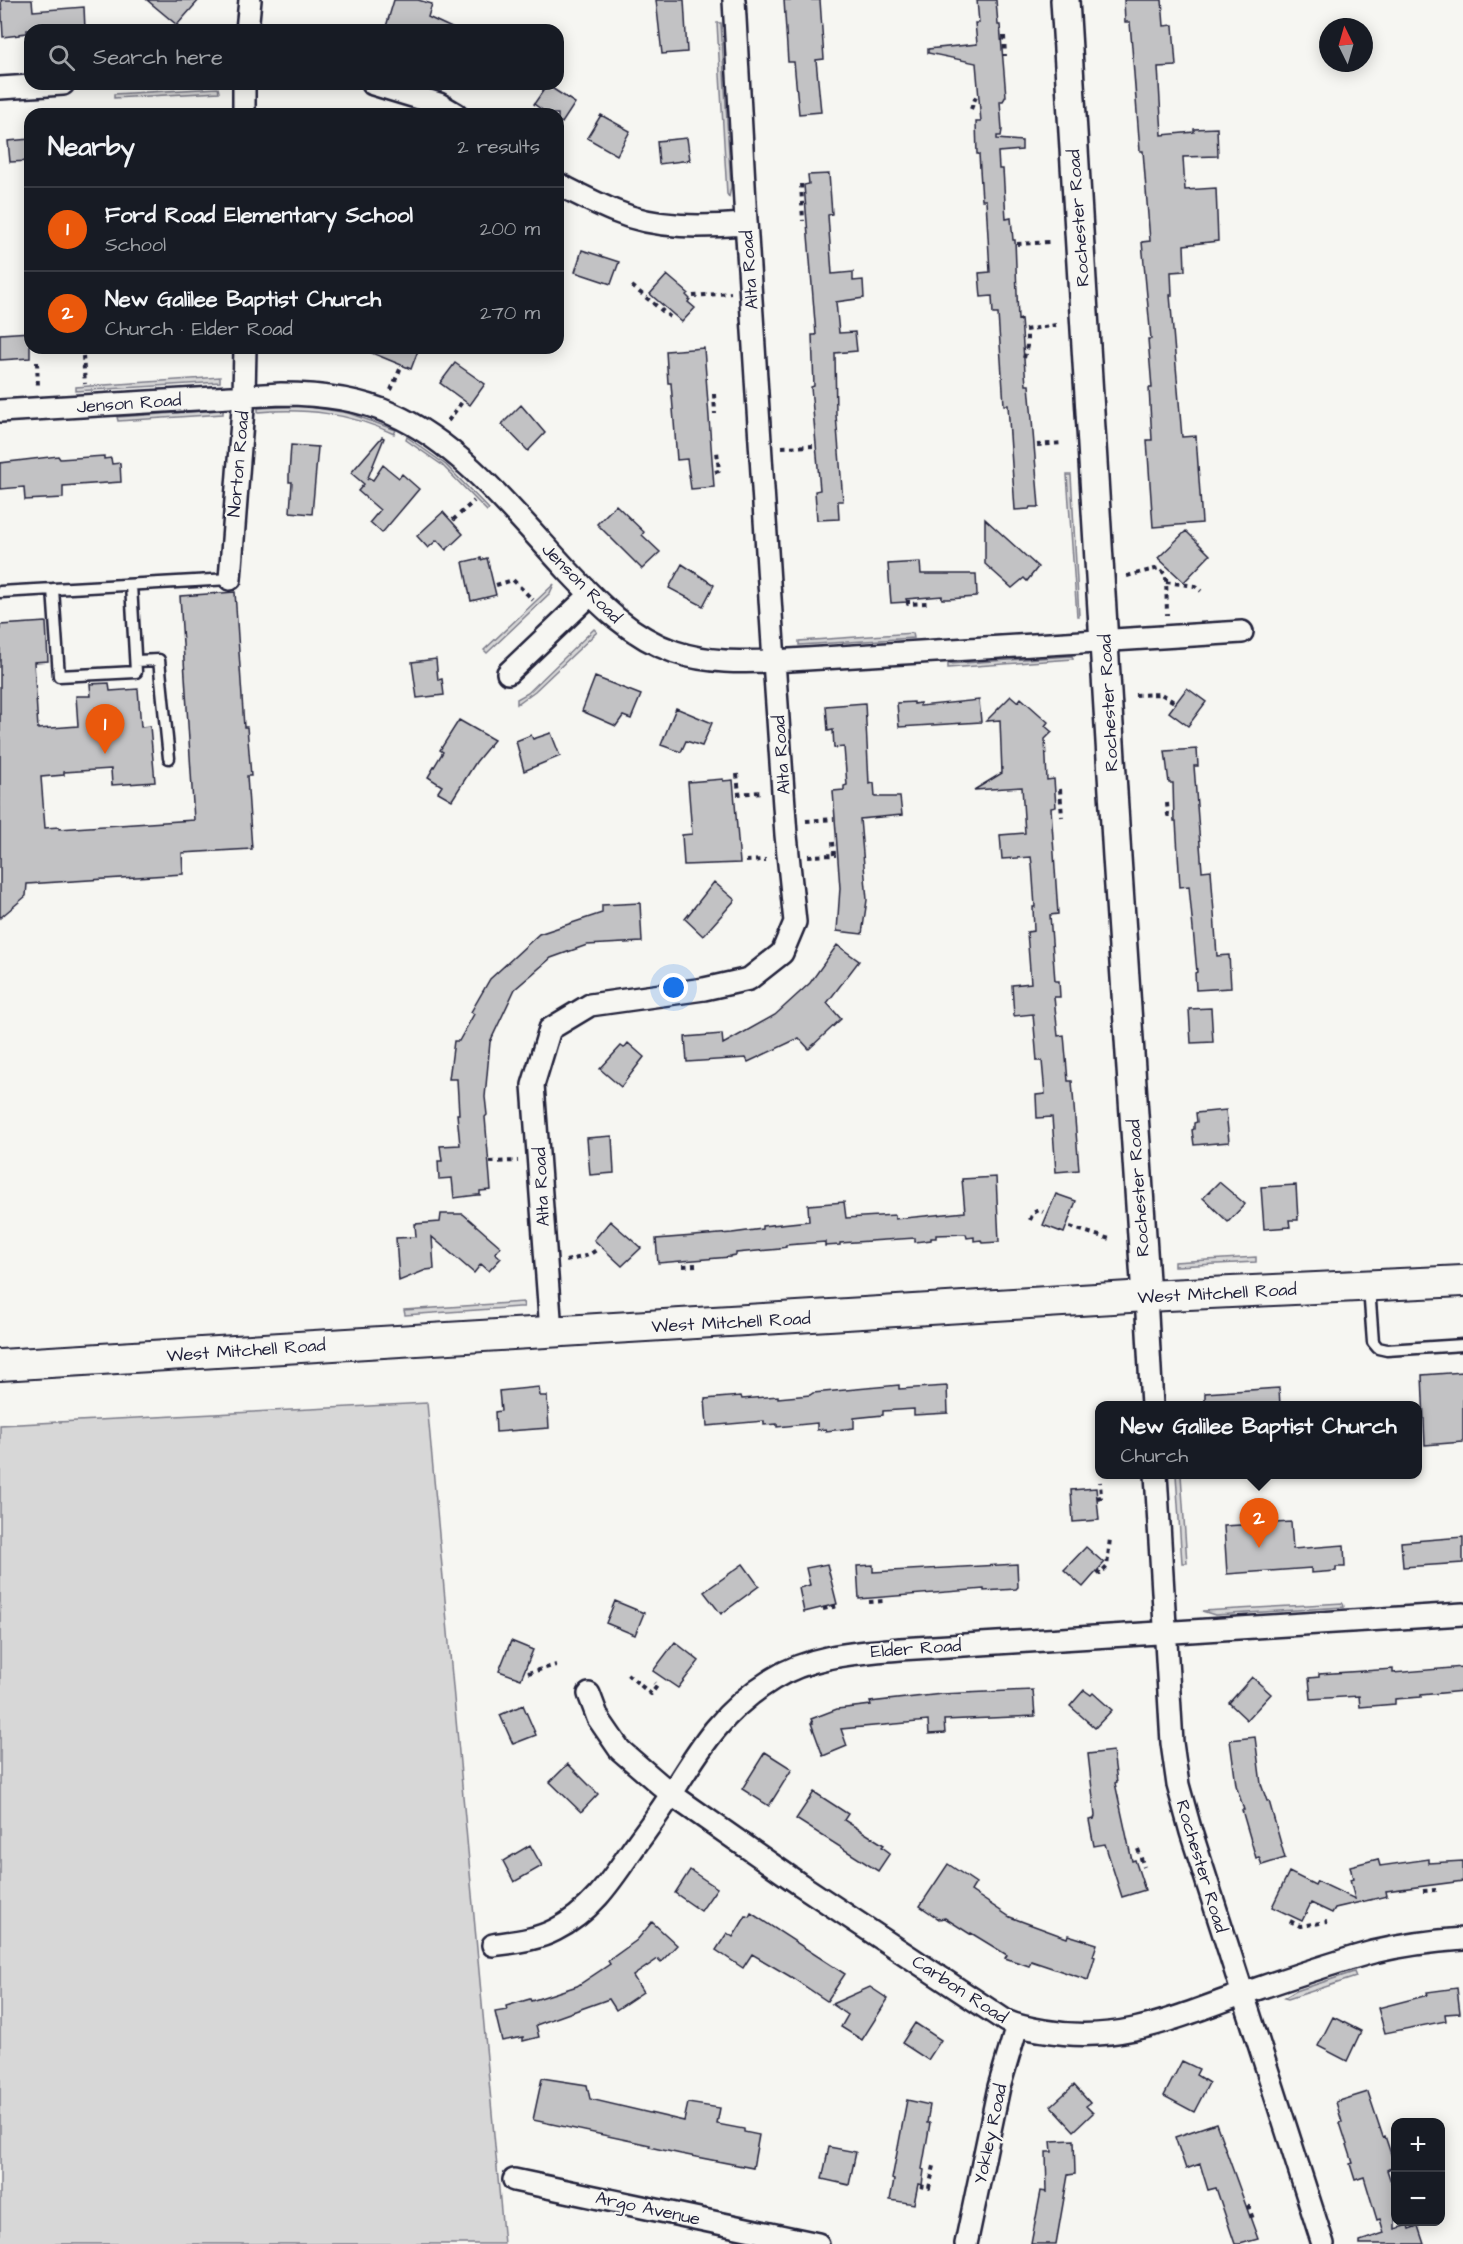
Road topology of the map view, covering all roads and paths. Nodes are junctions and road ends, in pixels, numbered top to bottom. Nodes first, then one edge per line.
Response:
1 (250, 0) edge
2 (734, 0) edge
3 (1065, 0) edge
4 (248, 24) edge
5 (1004, 36) dead end
6 (1005, 56) dead end
7 (24, 86) edge
8 (0, 88) edge
9 (244, 90) edge
10 (393, 90) edge
11 (977, 94) dead end
12 (244, 108) edge
13 (446, 108) edge
14 (971, 109) dead end
15 (801, 184) dead end
16 (564, 187) edge
17 (803, 221) dead end
18 (746, 224) junction
19 (1050, 243) dead end
20 (1017, 244) dead end
21 (632, 286) dead end
22 (731, 293) dead end
23 (693, 296) dead end
24 (670, 317) dead end
25 (1056, 326) dead end
26 (245, 354) edge
27 (82, 356) dead end
28 (1024, 358) dead end
29 (37, 362) dead end
30 (401, 367) dead end
31 (85, 384) dead end
32 (39, 387) dead end
33 (392, 390) dead end
34 (714, 394) dead end
35 (244, 395) junction
36 (462, 402) dead end
37 (0, 411) edge
38 (715, 414) dead end
39 (448, 421) dead end
40 (1063, 443) dead end
41 (1037, 445) dead end
42 (813, 446) dead end
43 (782, 447) dead end
44 (717, 451) dead end
45 (715, 472) dead end
46 (474, 501) dead end
47 (453, 520) dead end
48 (1127, 576) dead end
49 (230, 579) joint
50 (1166, 582) junction
51 (131, 585) junction
52 (496, 585) dead end
53 (53, 589) junction
54 (1201, 591) dead end
55 (0, 592) edge
56 (590, 595) junction
57 (533, 600) dead end
58 (908, 600) dead end
59 (928, 603) dead end
60 (1167, 615) dead end
61 (1242, 632) dead end
62 (1104, 641) junction
63 (136, 661) junction
64 (774, 661) junction
65 (507, 674) dead end
66 (1135, 695) dead end
67 (1174, 702) dead end
68 (169, 758) dead end
69 (737, 774) dead end
70 (1060, 789) dead end
71 (762, 792) dead end
72 (1167, 803) dead end
73 (1173, 814) dead end
74 (1062, 817) dead end
75 (834, 819) dead end
76 (806, 821) dead end
77 (833, 842) dead end
78 (808, 856) dead end
79 (766, 860) dead end
80 (746, 861) dead end
81 (518, 1161) dead end
82 (490, 1162) dead end
83 (1043, 1212) dead end
84 (1030, 1220) dead end
85 (1070, 1227) dead end
86 (1113, 1240) dead end
87 (599, 1248) dead end
88 (566, 1261) dead end
89 (696, 1265) dead end
90 (683, 1266) dead end
91 (1463, 1281) edge
92 (1369, 1285) junction
93 (1146, 1296) junction
94 (551, 1331) junction
95 (1463, 1345) edge
96 (0, 1365) edge
97 (1152, 1401) edge
98 (1156, 1479) edge
99 (1100, 1482) dead end
100 (1097, 1498) dead end
101 (1110, 1538) dead end
102 (1097, 1571) dead end
103 (884, 1601) dead end
104 (869, 1602) dead end
105 (838, 1606) dead end
106 (823, 1609) dead end
107 (1463, 1614) edge
108 (1165, 1632) junction
109 (556, 1665) dead end
110 (528, 1673) dead end
111 (627, 1674) dead end
112 (654, 1683) dead end
113 (589, 1694) dead end
114 (671, 1794) junction
115 (1138, 1850) dead end
116 (1144, 1868) dead end
117 (1437, 1890) dead end
118 (1423, 1891) dead end
119 (1290, 1921) dead end
120 (1327, 1922) dead end
121 (1463, 1938) edge
122 (493, 1945) dead end
123 (1243, 1994) junction
124 (1017, 2026) junction
125 (934, 2166) dead end
126 (514, 2180) dead end
127 (920, 2186) dead end
128 (1248, 2205) dead end
129 (1254, 2222) dead end
130 (818, 2244) edge
131 (966, 2244) edge
132 (1323, 2244) edge

1 - 4 street
2 - 18 street, Alta Road
3 - 62 street, Rochester Road
5 - 6 path
7 - 8 street
9 - 12 street
10 - 13 street
11 - 14 path
15 - 17 path
16 - 18 street
18 - 64 street, Alta Road
19 - 20 path
21 - 24 path
22 - 23 path
25 - 28 path
26 - 35 street, Norton Road
27 - 31 path
29 - 32 path
30 - 33 path
34 - 38 path
35 - 37 street, Jenson Road
35 - 49 street, Norton Road
35 - 56 street, Jenson Road
36 - 39 path
40 - 41 path
42 - 43 path
44 - 45 path
46 - 47 path
48 - 50 path
49 - 51 lane
50 - 54 path
50 - 60 path
51 - 53 lane
51 - 63 lane
52 - 57 path
53 - 55 lane
53 - 63 lane
56 - 64 street, Jenson Road
56 - 65 street
58 - 59 path
61 - 62 street, Jenson Road
62 - 64 street, Jenson Road
62 - 93 street, Rochester Road
63 - 68 lane
64 - 94 street, Alta Road
66 - 67 path
69 - 71 path
70 - 74 path
72 - 73 path
75 - 76 path
77 - 78 path
79 - 80 path
81 - 82 path
83 - 84 path
85 - 86 path
87 - 88 path
89 - 90 path
91 - 92 main road, West Mitchell Road
92 - 93 main road, West Mitchell Road
92 - 95 lane
93 - 94 main road, West Mitchell Road
93 - 97 street, Rochester Road
94 - 96 main road, West Mitchell Road
98 - 108 street, Rochester Road
99 - 100 path
101 - 102 path
103 - 104 path
105 - 106 path
107 - 108 street, Elder Road
108 - 114 street, Elder Road
108 - 123 street, Rochester Road
109 - 110 path
111 - 112 path
113 - 114 street, Carbon Road
114 - 122 street, Elder Road
114 - 124 street, Carbon Road
115 - 116 path
117 - 118 path
119 - 120 path
121 - 123 street, Carbon Road
123 - 124 street, Carbon Road
123 - 132 street, Rochester Road
124 - 131 street, Yokley Road
125 - 127 path
126 - 130 street, Argo Avenue
128 - 129 path

